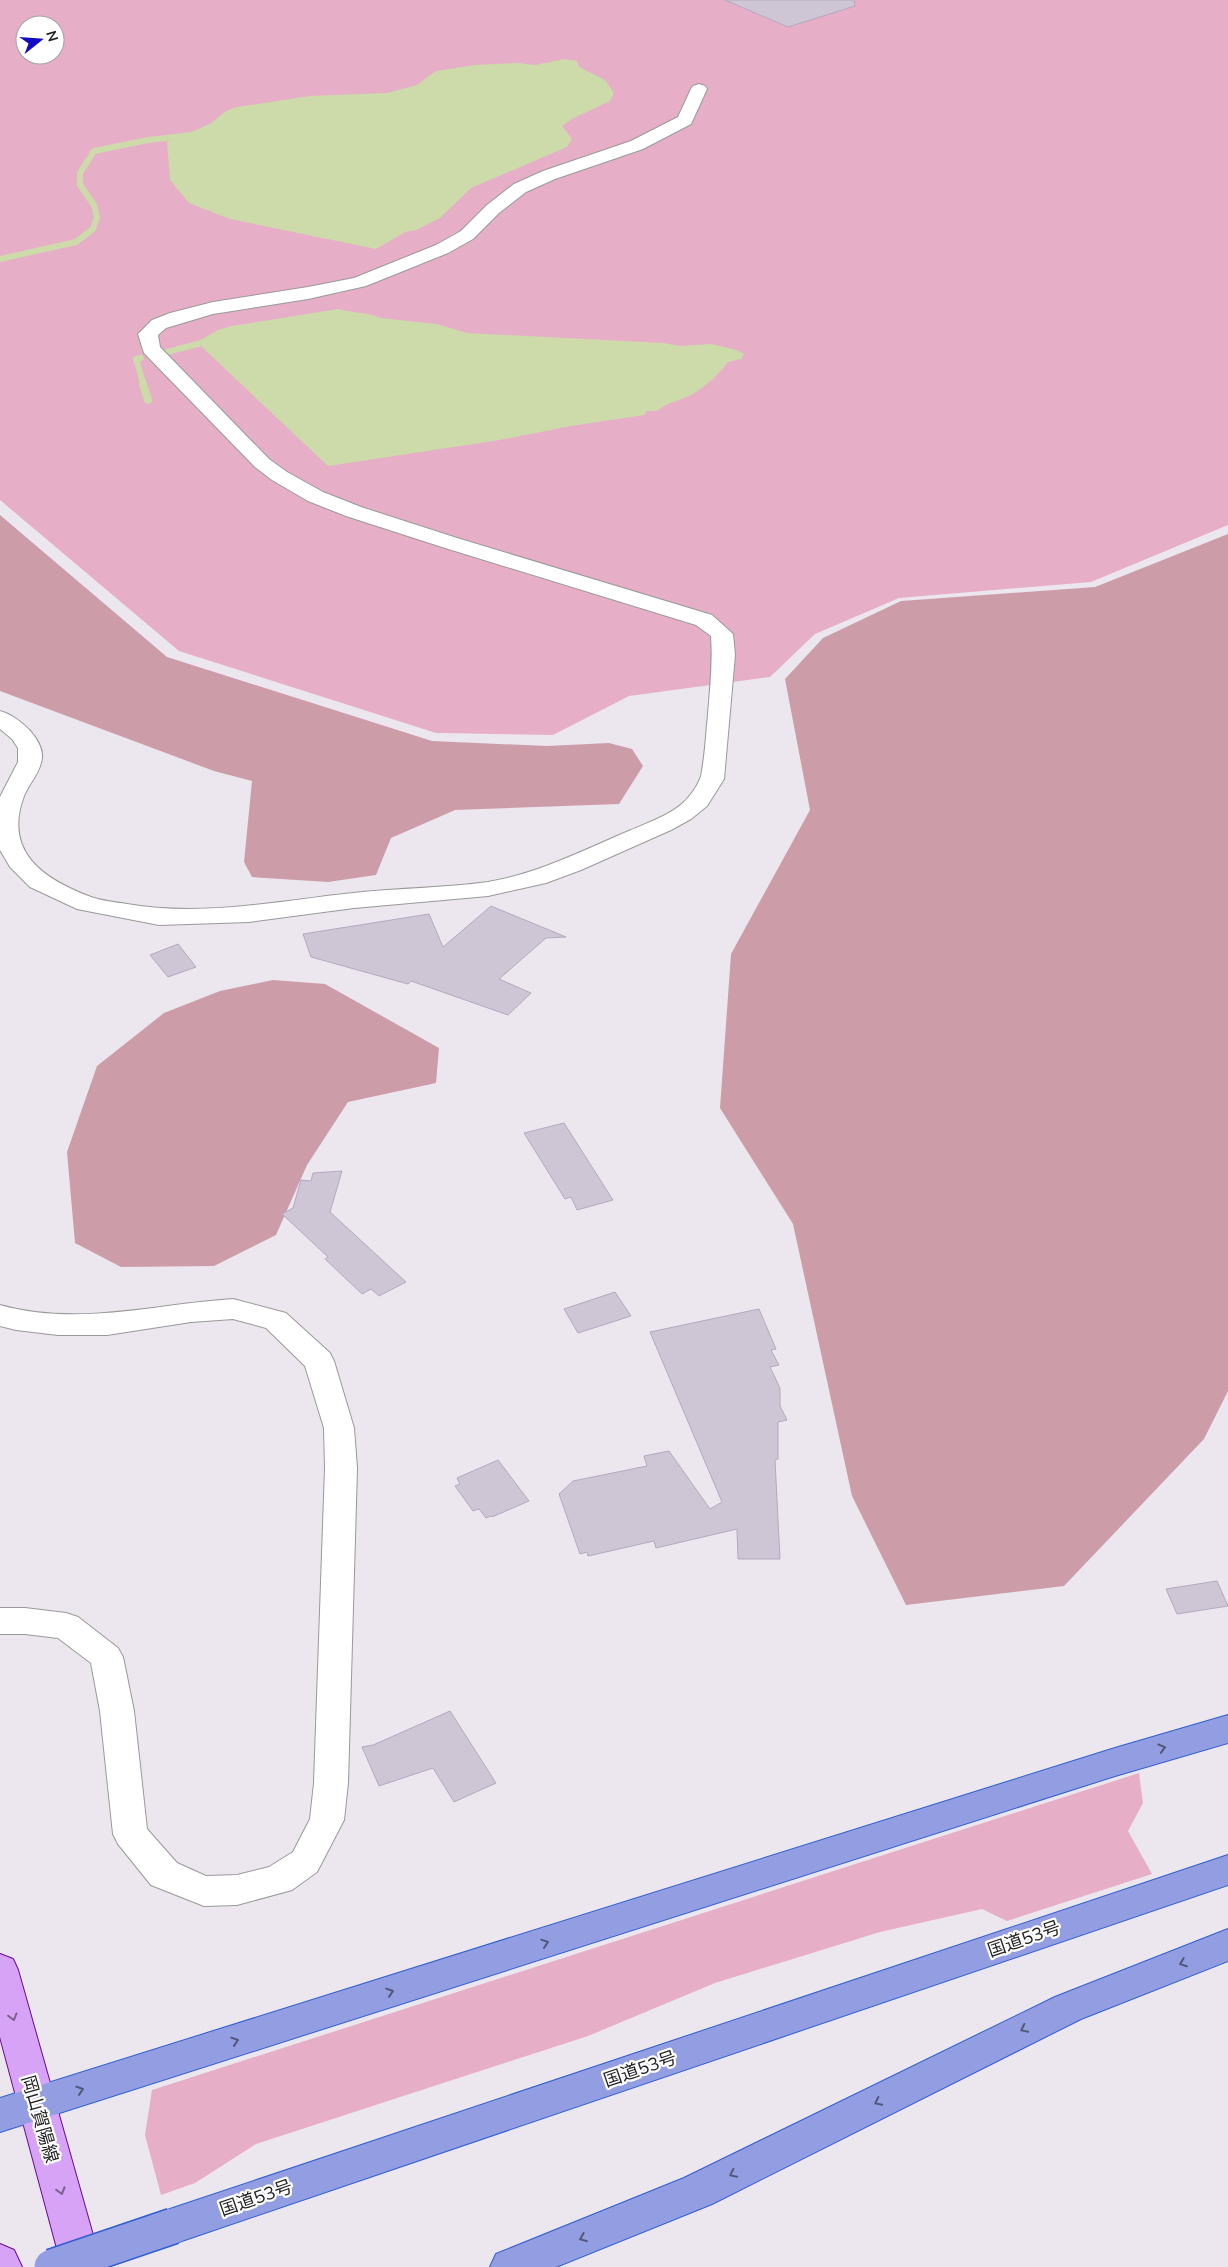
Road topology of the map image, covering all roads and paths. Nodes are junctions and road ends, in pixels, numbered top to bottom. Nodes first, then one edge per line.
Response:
1 (699, 89) dead end
2 (0, 718) edge
3 (6, 794) edge
4 (0, 1315) edge
5 (0, 1621) edge
6 (1228, 1728) edge
7 (1228, 1870) edge
8 (1228, 1945) edge
9 (0, 1970) edge
10 (36, 2104) junction
11 (0, 2115) edge
12 (0, 2263) edge
13 (2, 2267) edge
14 (52, 2267) edge
15 (82, 2267) edge
16 (510, 2267) edge

1 - 3 street
2 - 3 street
4 - 5 street
10 -> 6 highway
7 - 14 highway, 国道53号, bridge
8 -> 16 highway
9 -> 10 main road, 岡山賀陽線
10 - 11 highway
10 -> 15 main road, 岡山賀陽線
12 - 13 main road

